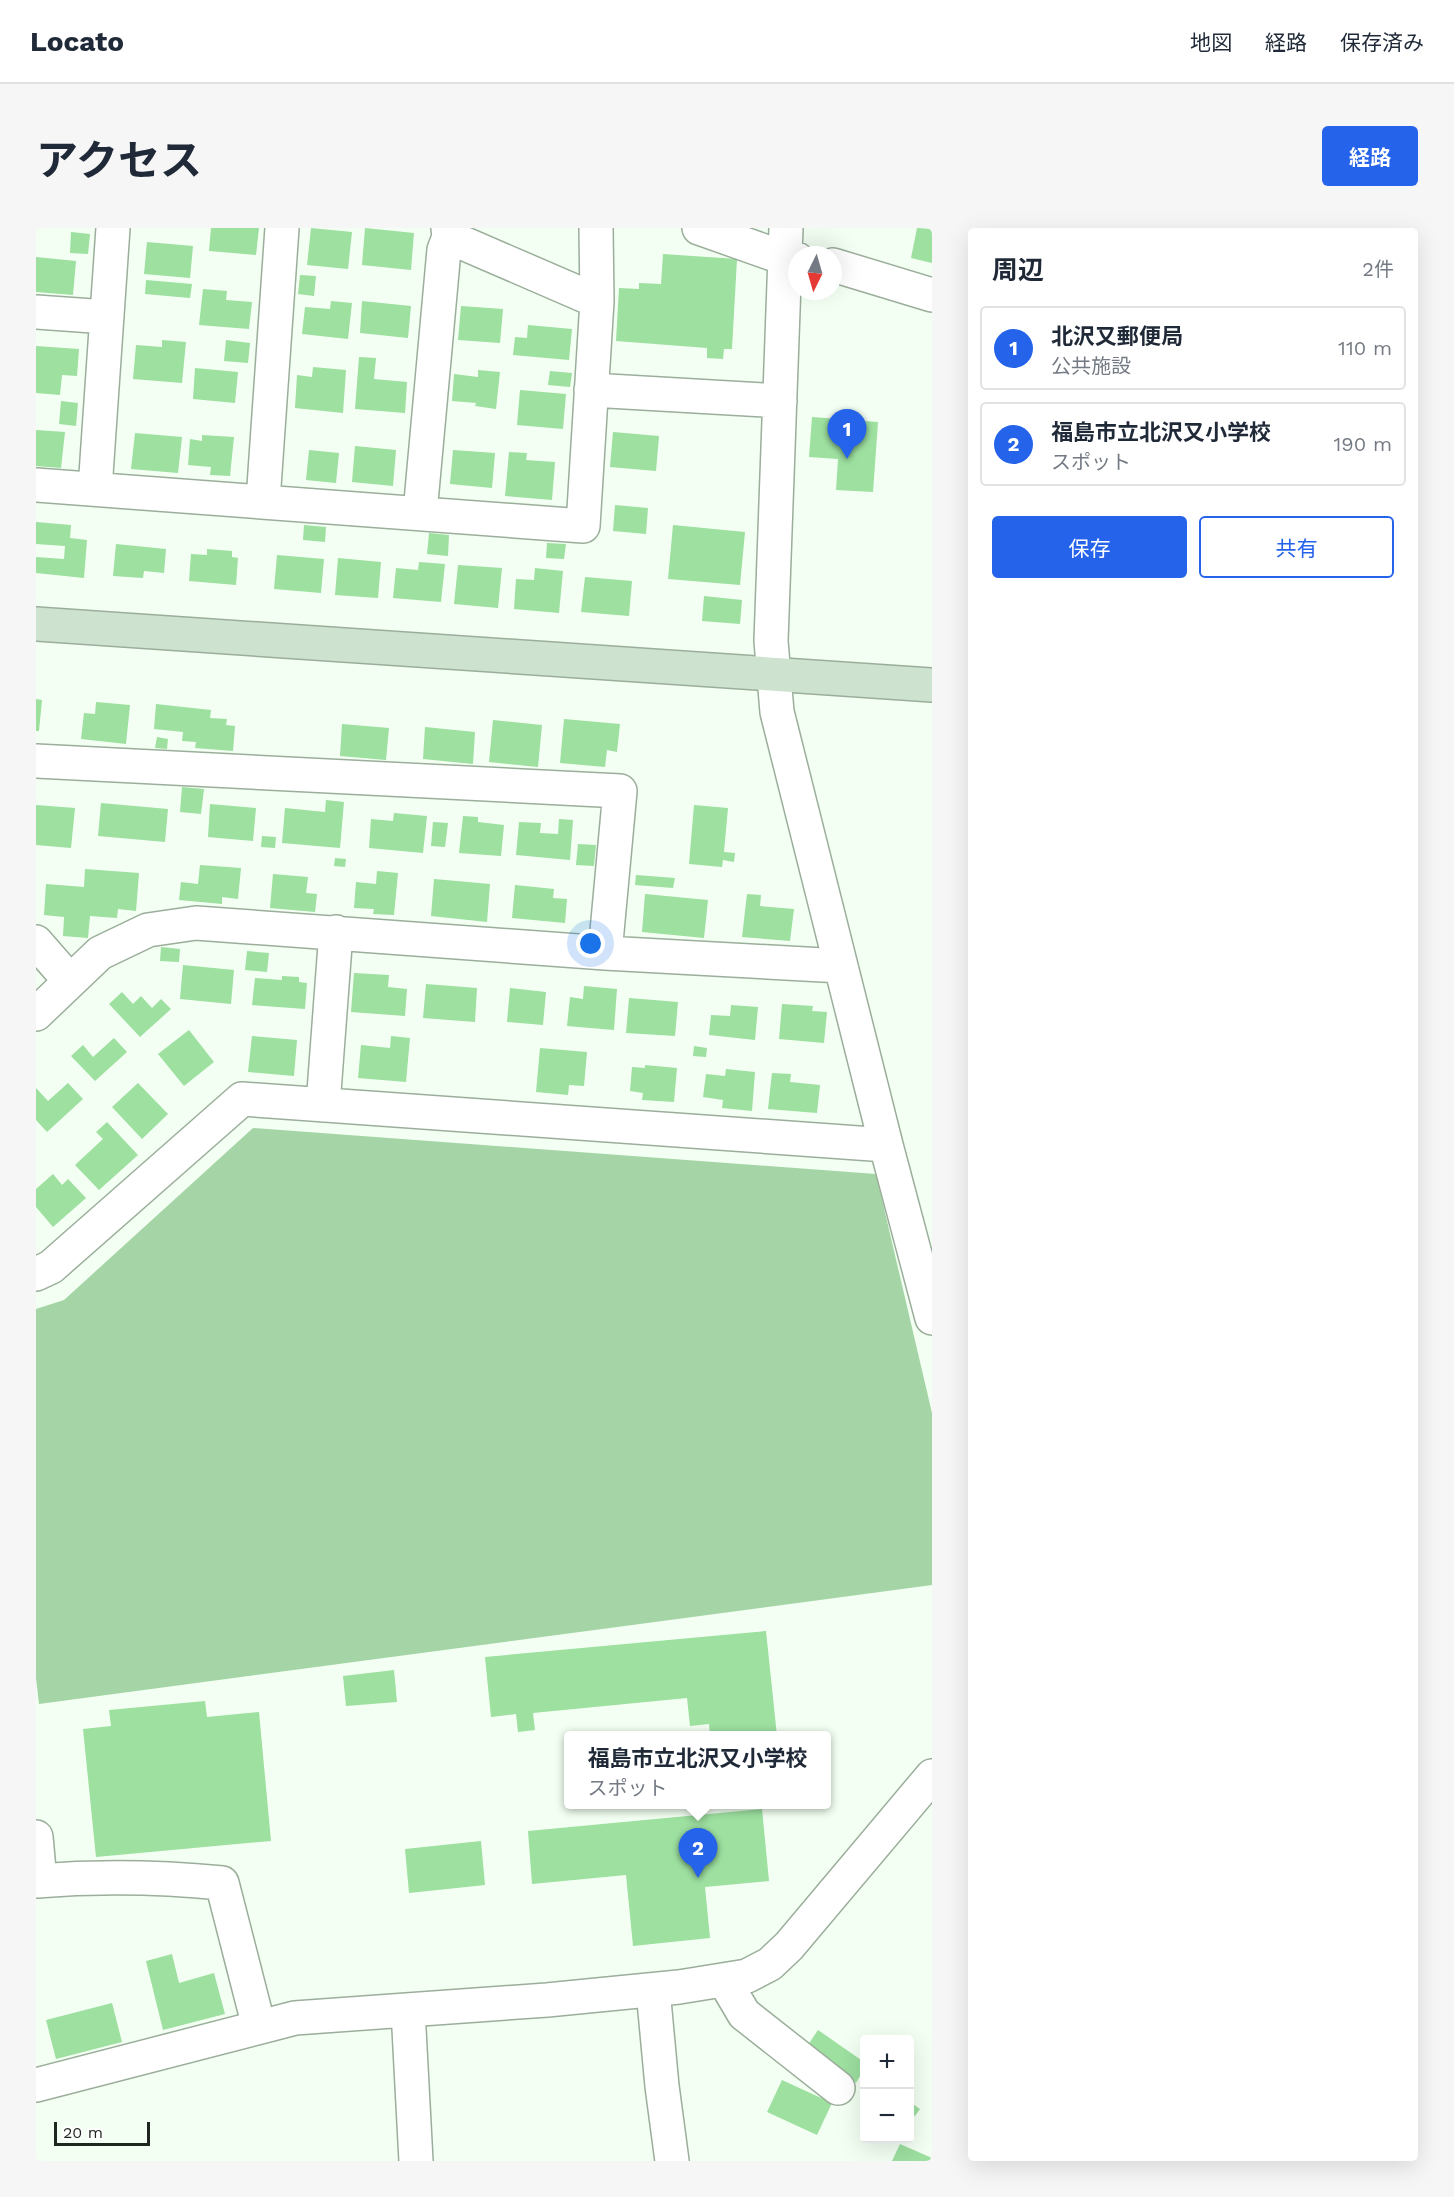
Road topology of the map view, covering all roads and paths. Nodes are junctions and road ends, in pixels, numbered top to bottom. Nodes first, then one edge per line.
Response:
1 (113, 228) edge
2 (282, 228) edge
3 (596, 228) edge
4 (699, 228) edge
5 (448, 232) edge
6 (788, 248) edge
7 (788, 265) edge
8 (842, 268) edge
9 (932, 295) edge
10 (597, 301) junction
11 (36, 312) edge
12 (107, 317) junction
13 (591, 390) junction
14 (780, 401) junction
15 (36, 485) edge
16 (95, 489) junction
17 (263, 501) junction
18 (420, 513) junction
19 (36, 624) edge
20 (775, 675) junction
21 (932, 685) edge
22 (36, 760) edge
23 (336, 932) junction
24 (36, 942) edge
25 (605, 953) junction
26 (841, 966) junction
27 (70, 981) junction
28 (36, 1014) edge
29 (323, 1105) junction
30 (886, 1145) junction
31 (36, 1274) edge
32 (932, 1317) edge
33 (932, 1776) edge
34 (36, 1837) edge
35 (38, 1881) edge
36 (724, 1980) junction
37 (653, 1990) junction
38 (408, 2010) junction
39 (259, 2027) junction
40 (36, 2085) edge
41 (838, 2088) dead end
42 (416, 2161) edge
43 (672, 2161) edge

1 - 12 street
2 - 17 street
3 - 10 street
4 - 6 street
5 - 10 street
5 - 18 street
7 - 14 street
8 - 9 street
10 - 13 street
11 - 12 street
12 - 16 street
13 - 14 street
13 - 18 street
14 - 20 street
15 - 16 street
16 - 17 street
17 - 18 street
19 - 20 street
20 - 21 street
20 - 26 street
22 - 25 street
23 - 25 street
23 - 27 street
23 - 29 street
24 - 27 street
25 - 26 street
26 - 30 street
27 - 28 street
29 - 30 street
29 - 31 street
30 - 32 street
33 - 36 street
34 - 35 street
35 - 39 street
36 - 37 street
36 - 41 street
37 - 38 street
37 - 43 street
38 - 39 street
38 - 42 street
39 - 40 street

